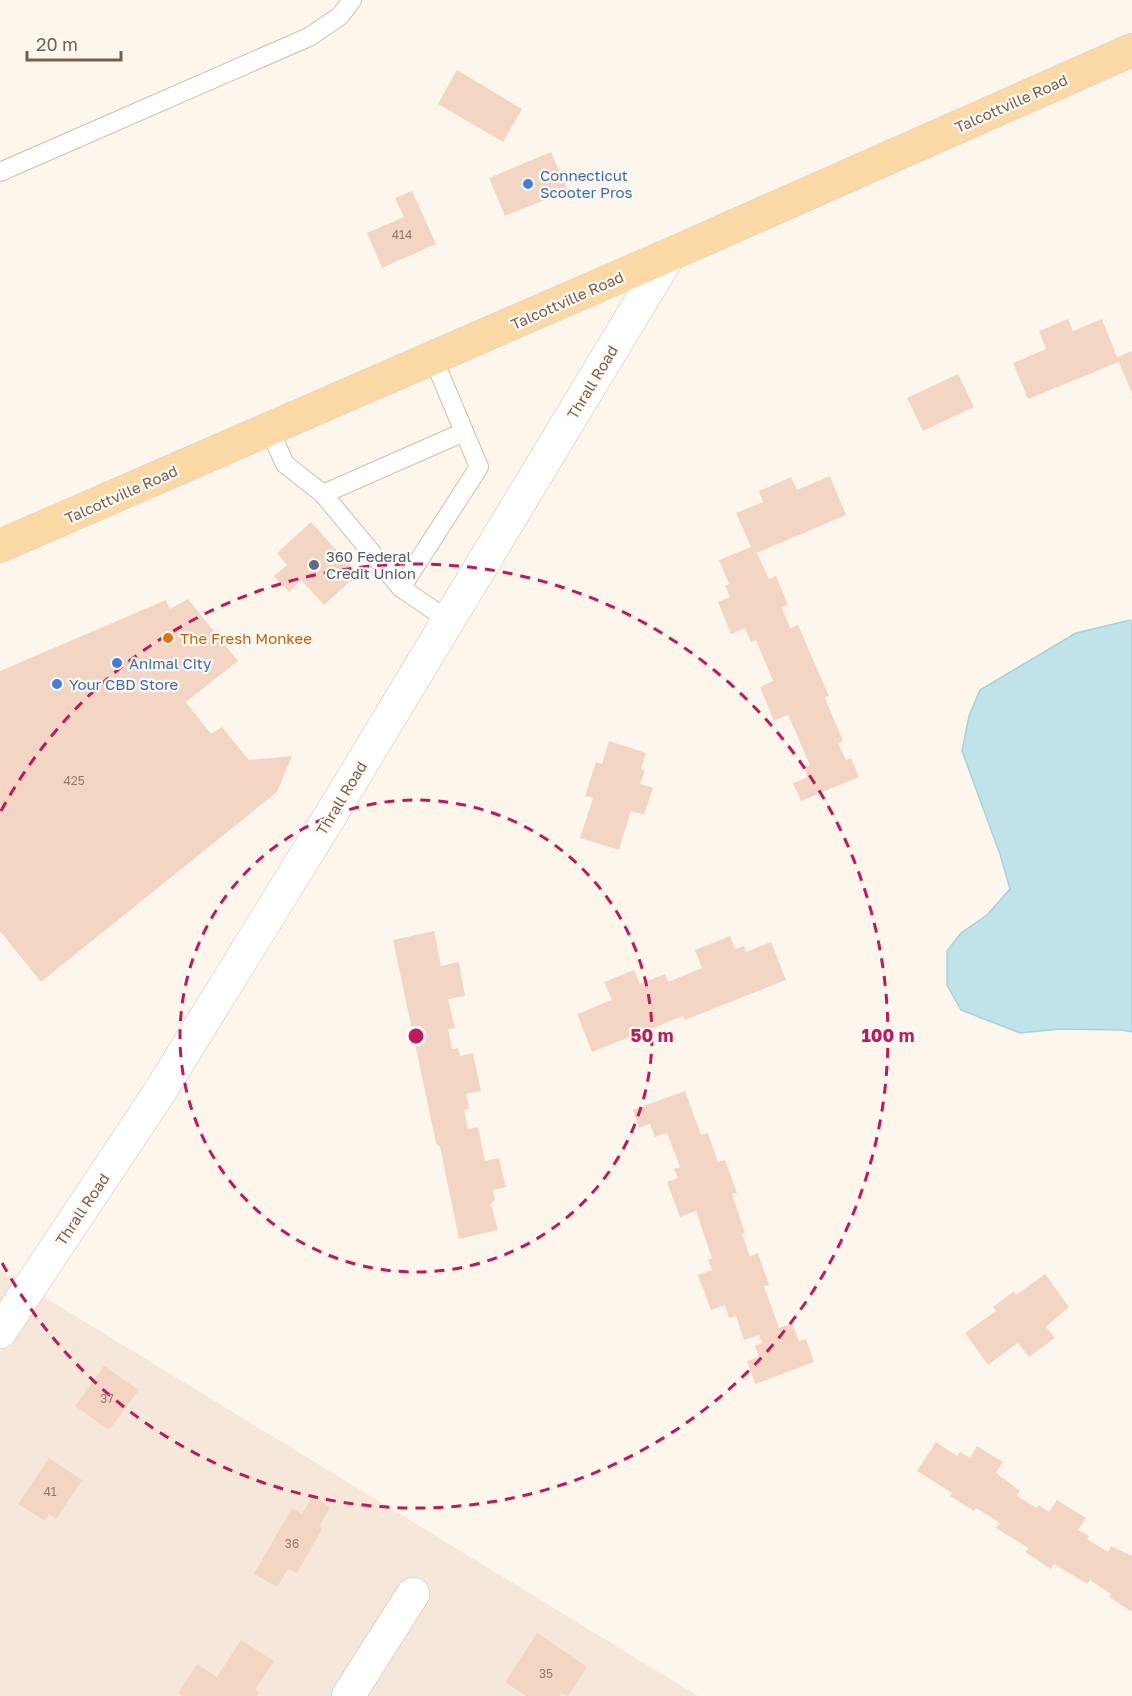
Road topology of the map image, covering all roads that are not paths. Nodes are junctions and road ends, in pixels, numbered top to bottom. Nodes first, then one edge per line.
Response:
1 (352, 0) edge
2 (1132, 50) edge
3 (0, 172) edge
4 (669, 255) junction
5 (433, 358) junction
6 (269, 429) junction
7 (464, 432) junction
8 (323, 494) junction
9 (0, 546) edge
10 (401, 588) junction
11 (448, 620) junction
12 (2, 1326) edge
13 (413, 1594) dead end
14 (348, 1696) edge

1 - 3 lane
2 - 4 main road, Talcottville Road
4 - 5 main road, Talcottville Road
4 - 11 street, Thrall Road
5 - 6 main road, Talcottville Road
5 - 7 lane
6 - 8 lane
6 - 9 main road, Talcottville Road
7 - 8 lane
7 - 10 lane
8 - 10 lane
10 - 11 lane
11 - 12 street, Thrall Road
13 - 14 street

